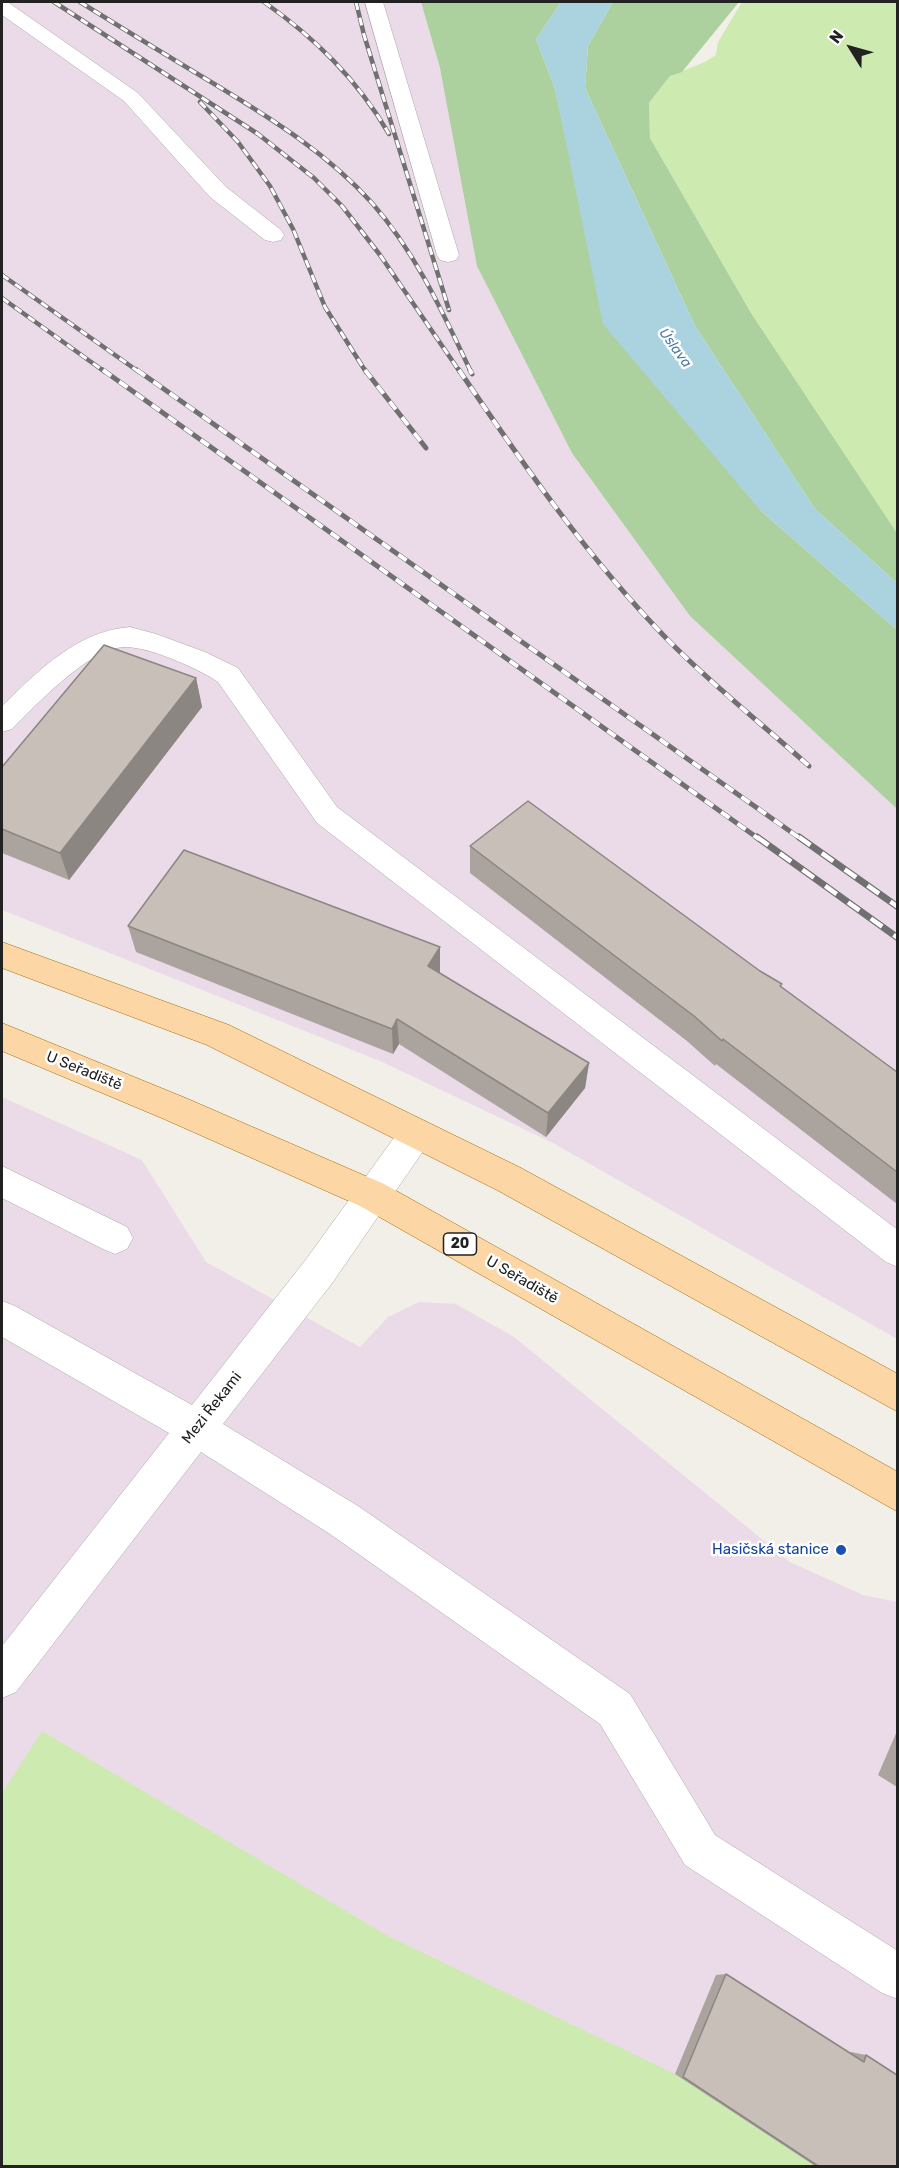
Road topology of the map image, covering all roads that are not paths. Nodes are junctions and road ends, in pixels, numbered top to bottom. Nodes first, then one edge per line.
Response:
1 (374, 2) edge
2 (2, 7) edge
3 (273, 235) dead end
4 (448, 255) dead end
5 (2, 722) edge
6 (2, 955) edge
7 (2, 1037) edge
8 (416, 1134) junction
9 (2, 1181) edge
10 (372, 1195) junction
11 (114, 1238) dead end
12 (897, 1251) edge
13 (2, 1318) edge
14 (897, 1394) edge
15 (196, 1428) junction
16 (897, 1493) edge
17 (2, 1678) edge
18 (897, 1977) edge

1 - 4 street
2 - 3 street
5 - 12 street
6 - 8 main road
7 - 10 main road, U Seřadiště / 20
8 - 10 street, Mezi Řekami
8 - 14 main road
9 - 11 street
10 - 15 street, Mezi Řekami
10 - 16 main road, U Seřadiště / 20
13 - 15 street
15 - 17 street, Mezi Řekami
15 - 18 street

